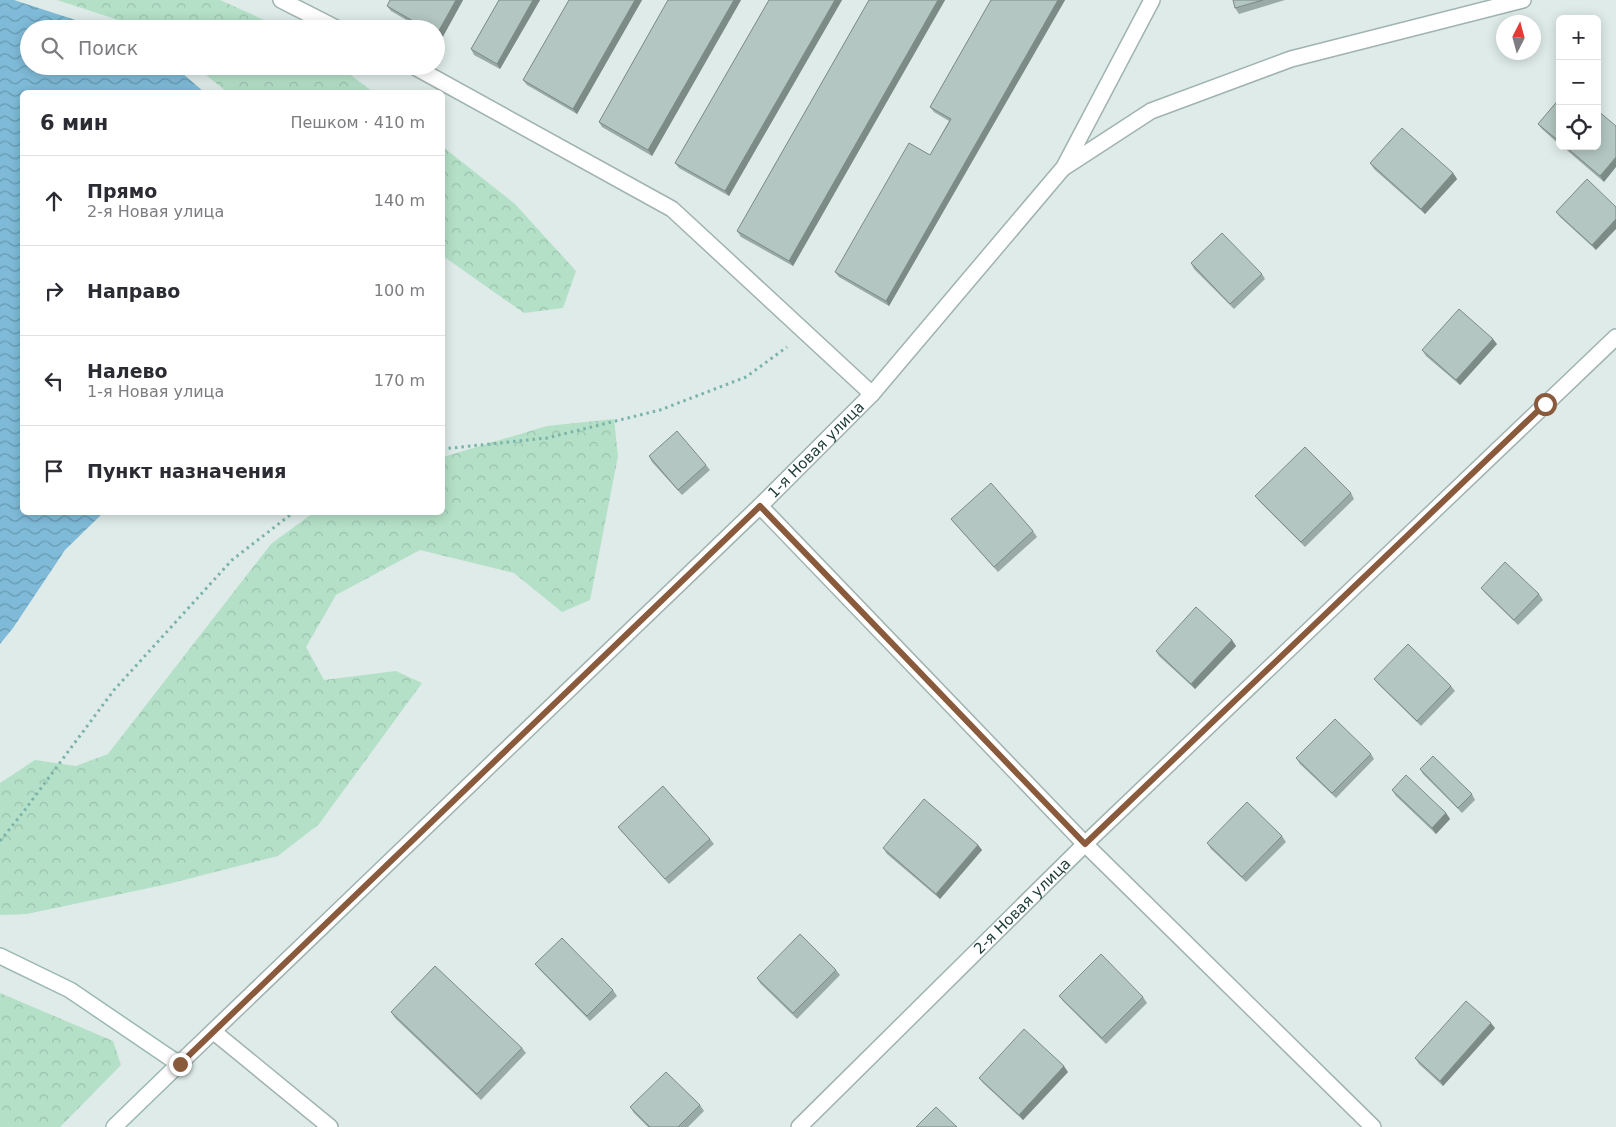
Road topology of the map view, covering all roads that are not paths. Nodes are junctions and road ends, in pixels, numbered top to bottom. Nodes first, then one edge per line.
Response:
1 (280, 0) edge
2 (1152, 0) edge
3 (1522, 0) edge
4 (320, 20) edge
5 (429, 75) edge
6 (1064, 167) junction
7 (1616, 337) edge
8 (872, 394) junction
9 (760, 506) junction
10 (1085, 844) junction
11 (0, 956) edge
12 (214, 1032) junction
13 (180, 1064) junction
14 (114, 1127) edge
15 (330, 1127) edge
16 (799, 1127) edge
17 (1373, 1127) edge

1 - 4 street
2 - 6 street
3 - 6 street
5 - 8 street
6 - 8 street, 1-я Новая улица
7 - 10 street, 2-я Новая улица
8 - 9 street, 1-я Новая улица
9 - 10 street
9 - 12 street, 1-я Новая улица
10 - 16 street, 2-я Новая улица
10 - 17 street
11 - 13 street
12 - 13 street, 1-я Новая улица
12 - 15 street
13 - 14 street, 1-я Новая улица

